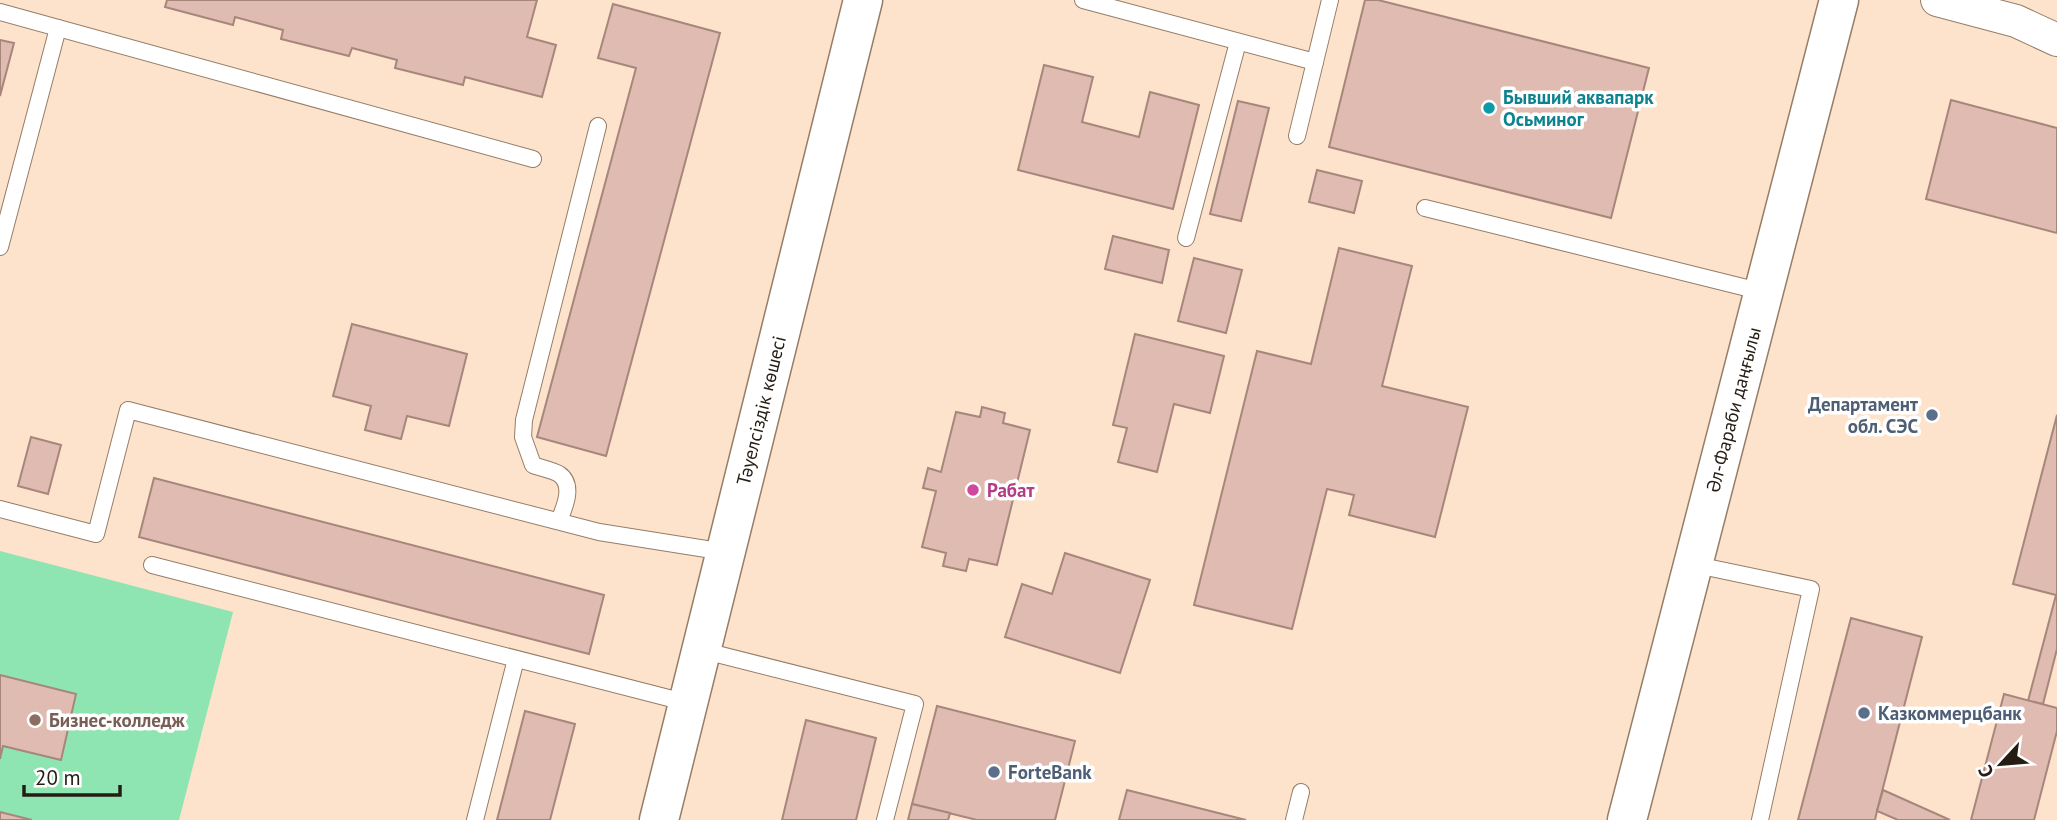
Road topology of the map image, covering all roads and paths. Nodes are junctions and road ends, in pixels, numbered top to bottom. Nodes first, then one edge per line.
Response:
1 (863, 0) edge
2 (1083, 0) edge
3 (1331, 0) edge
4 (1839, 0) edge
5 (1937, 0) edge
6 (0, 12) edge
7 (58, 29) junction
8 (2057, 40) edge
9 (1238, 42) junction
10 (1315, 62) junction
11 (598, 126) dead end
12 (1297, 136) dead end
13 (533, 159) dead end
14 (1425, 208) dead end
15 (1186, 238) dead end
16 (0, 247) edge
17 (1763, 292) junction
18 (0, 509) edge
19 (559, 521) junction
20 (725, 552) junction
21 (1692, 564) junction
22 (152, 565) dead end
23 (701, 650) junction
24 (516, 659) junction
25 (688, 704) junction
26 (1301, 792) dead end
27 (475, 820) edge
28 (659, 820) edge
29 (886, 820) edge
30 (1294, 820) edge
31 (1627, 820) edge
32 (1760, 820) edge

1 - 20 main road, Тәуелсіздік көшесі
2 - 9 lane
3 - 10 lane
4 - 17 main road, Әл-Фараби даңғылы
5 - 8 street
6 - 7 lane
7 - 13 lane
7 - 16 lane
9 - 10 lane
9 - 15 lane
10 - 12 lane
11 - 19 lane
14 - 17 lane
17 - 21 main road, Әл-Фараби даңғылы
18 - 19 lane
19 - 20 lane
20 - 23 main road, Тәуелсіздік көшесі
21 - 31 main road, Әл-Фараби даңғылы
21 - 32 lane
22 - 24 lane
23 - 25 main road, Тәуелсіздік көшесі
23 - 29 lane
24 - 25 lane
24 - 27 lane
25 - 28 main road, Тәуелсіздік көшесі
26 - 30 lane

